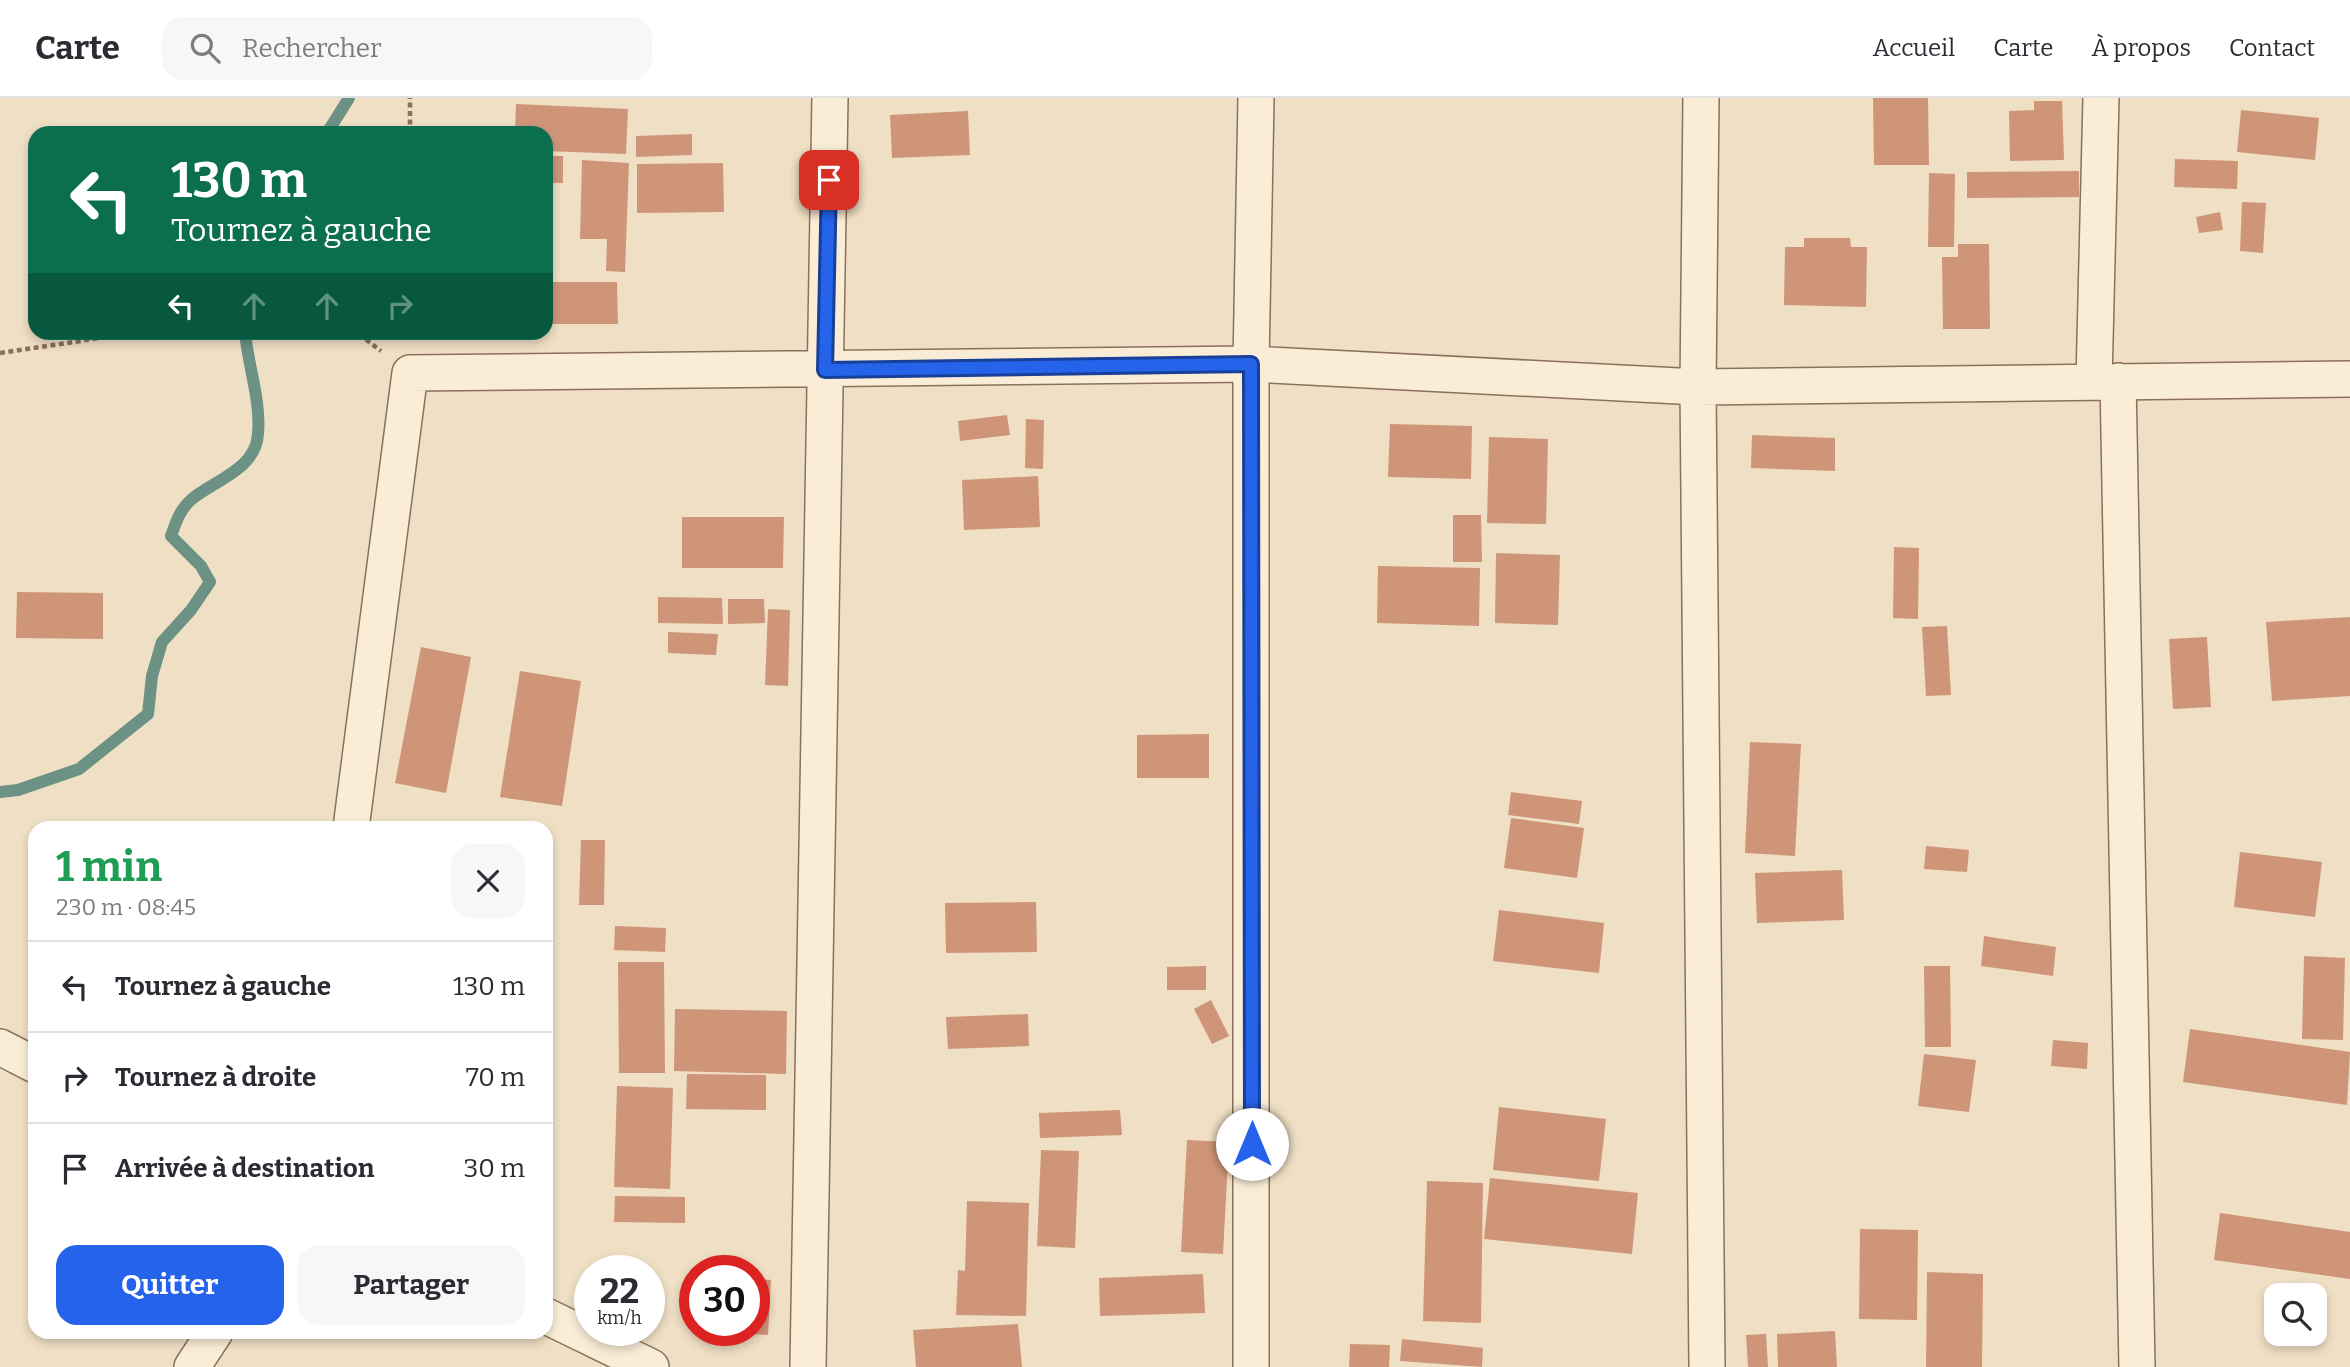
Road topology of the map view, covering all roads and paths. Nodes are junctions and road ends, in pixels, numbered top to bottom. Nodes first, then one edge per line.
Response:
1 (410, 98) edge
2 (830, 98) edge
3 (1256, 98) edge
4 (1700, 98) edge
5 (2101, 98) edge
6 (410, 126) edge
7 (87, 340) edge
8 (0, 353) edge
9 (1251, 364) junction
10 (825, 370) junction
11 (2350, 379) edge
12 (2106, 381) junction
13 (1698, 387) junction
14 (352, 821) edge
15 (0, 1048) edge
16 (28, 1062) edge
17 (553, 1319) edge
18 (210, 1339) edge
19 (191, 1367) edge
20 (651, 1367) edge
21 (808, 1367) edge
22 (1251, 1367) edge
23 (1707, 1367) edge
24 (2137, 1367) edge

1 - 6 path
2 - 10 street
3 - 9 street
4 - 13 street
5 - 12 street
7 - 8 path
9 - 10 street
9 - 13 street
9 - 22 street
10 - 14 street
10 - 21 street
11 - 12 street
12 - 13 street
12 - 24 street
13 - 23 street
15 - 16 street
17 - 20 street
18 - 19 street

